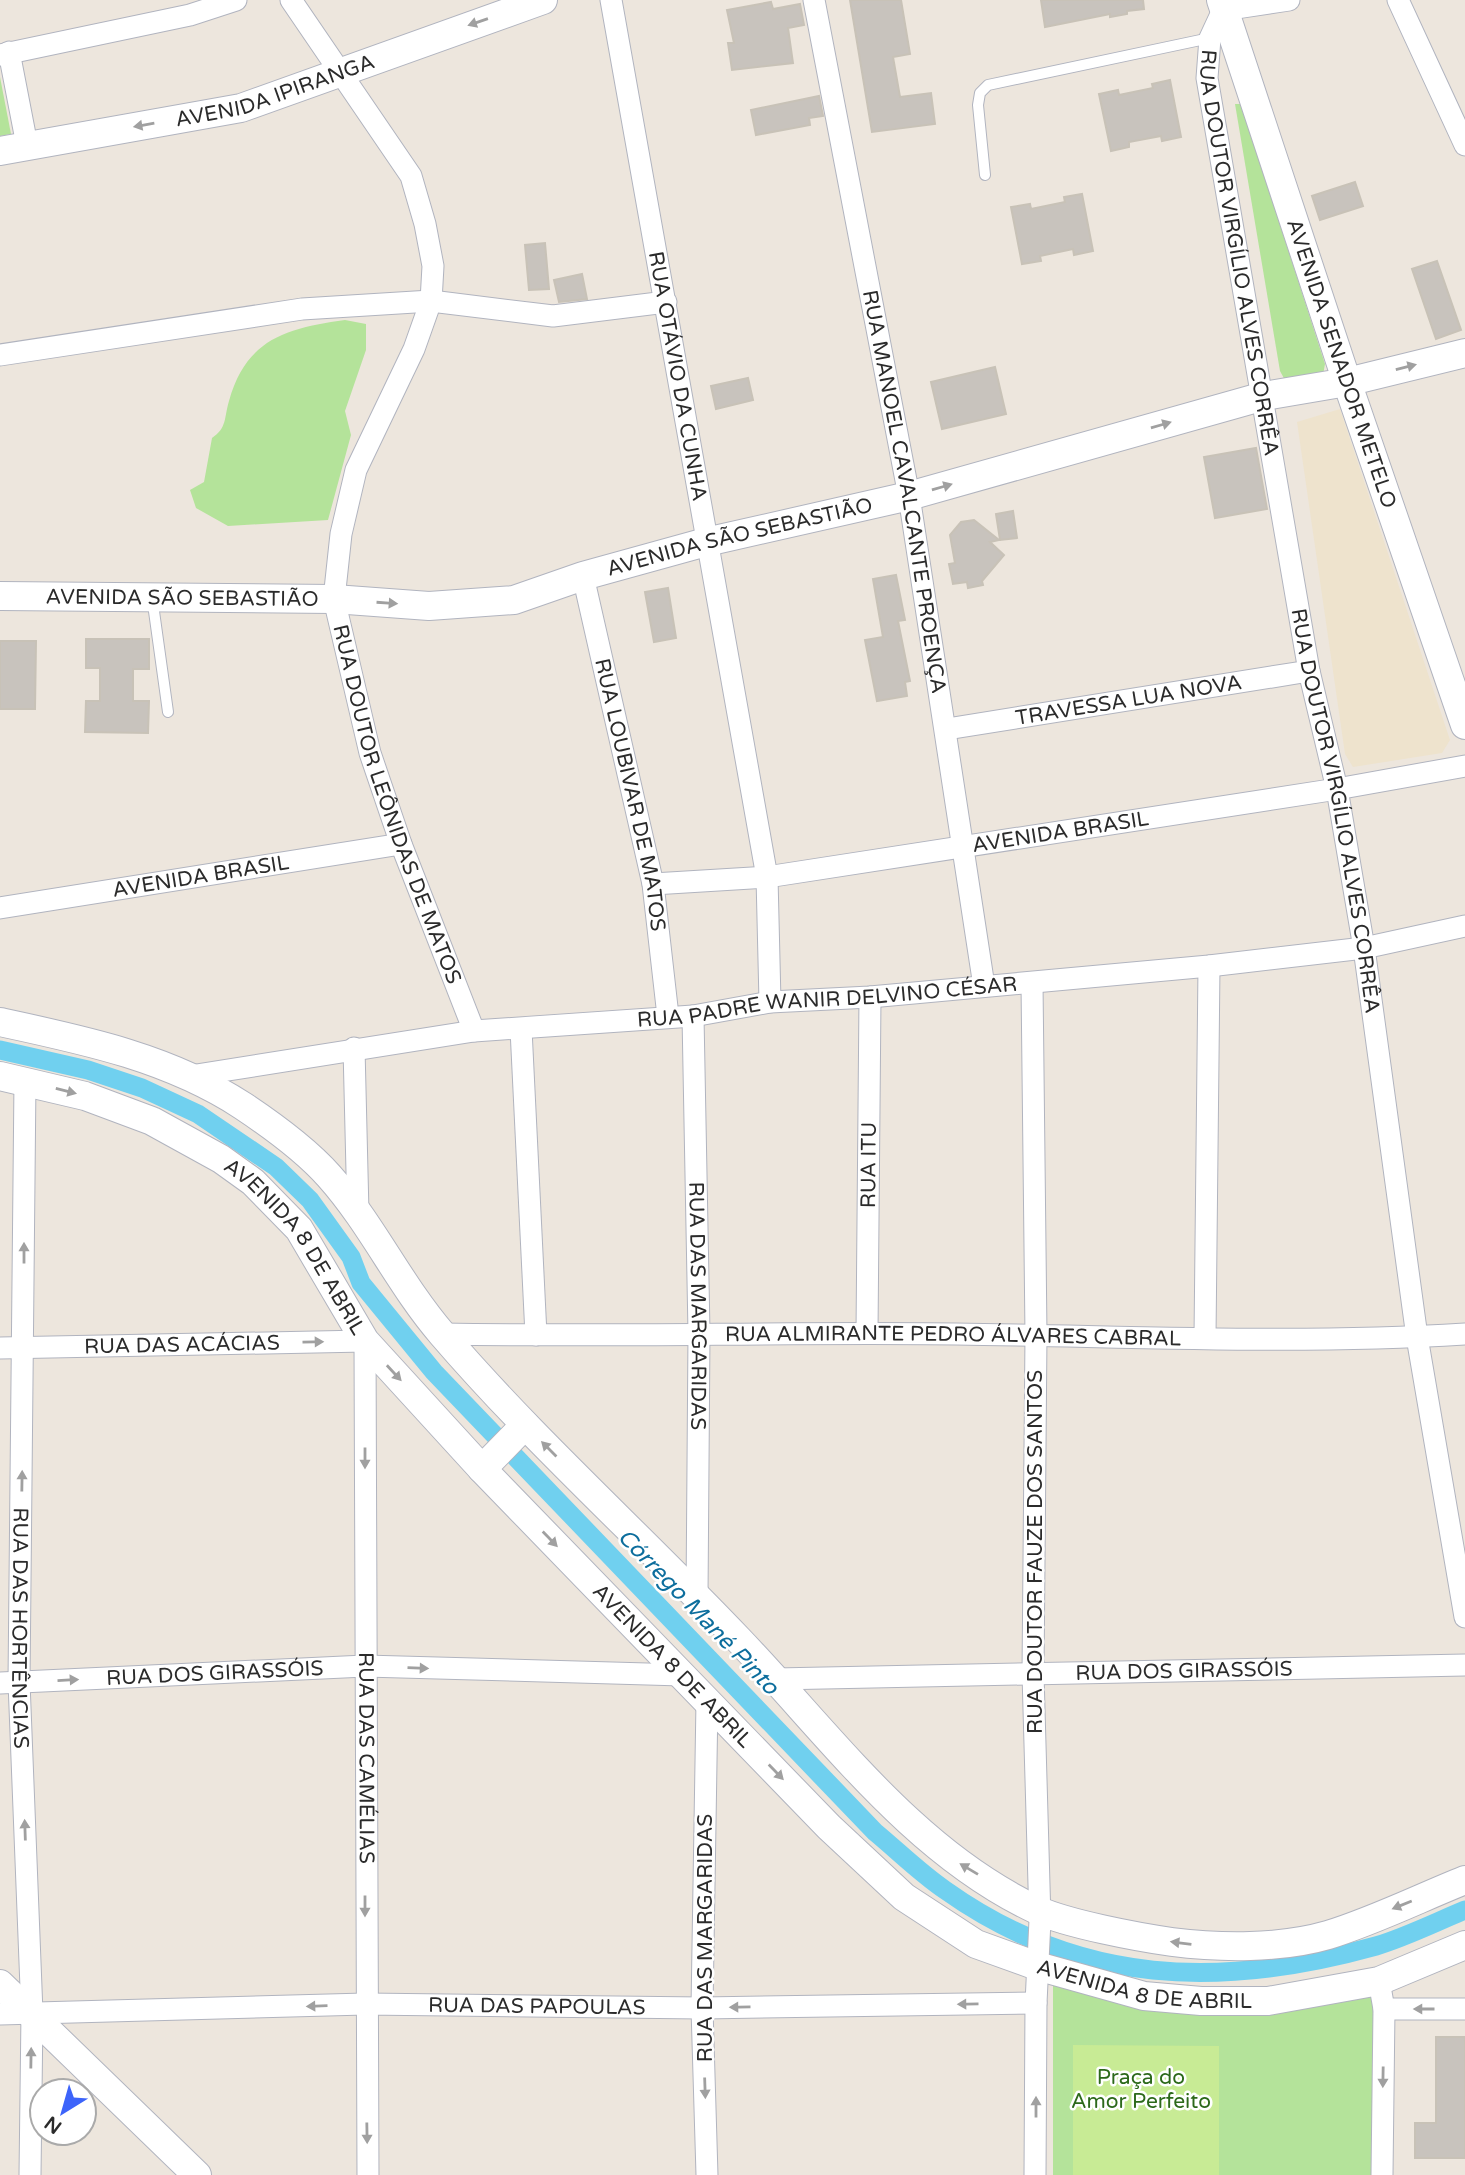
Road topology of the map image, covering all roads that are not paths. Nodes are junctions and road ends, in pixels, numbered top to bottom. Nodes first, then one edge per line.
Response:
1 (236, 0) edge
2 (291, 0) edge
3 (543, 0) edge
4 (611, 0) edge
5 (814, 0) edge
6 (1289, 0) edge
7 (1398, 0) edge
8 (1222, 5) edge
9 (1210, 38) junction
10 (5, 53) edge
11 (340, 70) junction
12 (1465, 145) edge
13 (13, 148) edge
14 (985, 175) dead end
15 (431, 301) junction
16 (666, 302) junction
17 (1465, 353) edge
18 (0, 355) edge
19 (1347, 382) junction
20 (1264, 397) junction
21 (909, 496) junction
22 (706, 542) junction
23 (583, 576) junction
24 (0, 596) edge
25 (152, 597) junction
26 (334, 599) junction
27 (1309, 671) junction
28 (168, 712) dead end
29 (1465, 725) edge
30 (947, 729) junction
31 (1465, 766) edge
32 (1337, 789) junction
33 (401, 844) junction
34 (963, 848) junction
35 (767, 877) junction
36 (653, 884) junction
37 (0, 908) edge
38 (1465, 926) edge
39 (1364, 948) junction
40 (1209, 966) junction
41 (1032, 983) junction
42 (984, 986) junction
43 (870, 997) junction
44 (770, 1002) junction
45 (668, 1016) junction
46 (693, 1016) junction
47 (0, 1022) edge
48 (521, 1028) junction
49 (474, 1031) junction
50 (354, 1048) junction
51 (190, 1076) junction
52 (12, 1078) edge
53 (358, 1213) junction
54 (867, 1332) junction
55 (442, 1334) junction
56 (699, 1334) junction
57 (1465, 1334) edge
58 (536, 1335) junction
59 (1036, 1335) junction
60 (1205, 1337) junction
61 (1417, 1337) junction
62 (365, 1341) junction
63 (0, 1348) edge
64 (24, 1348) junction
65 (503, 1448) junction
66 (1455, 1507) edge
67 (697, 1597) junction
68 (1465, 1617) edge
69 (1465, 1665) edge
70 (366, 1666) junction
71 (1033, 1674) junction
72 (682, 1675) junction
73 (776, 1679) junction
74 (10, 1683) edge
75 (707, 1701) junction
76 (1465, 1880) edge
77 (1040, 1916) junction
78 (1465, 1945) edge
79 (1037, 1960) junction
80 (1379, 1981) junction
81 (0, 1984) edge
82 (1036, 2003) junction
83 (365, 2004) junction
84 (702, 2008) junction
85 (1384, 2009) junction
86 (1465, 2009) edge
87 (32, 2013) junction
88 (0, 2014) edge
89 (30, 2175) edge
90 (197, 2175) edge
91 (368, 2175) edge
92 (707, 2175) edge
93 (1035, 2175) edge
94 (1382, 2175) edge

1 - 10 street
2 - 11 street, RUA DOUTOR LEÔNIDAS DE MATOS
3 -> 11 main road, AVENIDA IPIRANGA
4 - 16 street, RUA OTÁVIO DA CUNHA
5 - 21 street, RUA MANOEL CAVALCANTE PROENÇA
6 - 8 street
7 - 12 street
8 - 9 street, RUA DOUTOR VIRGÍLIO ALVES CORRÊA
8 - 19 main road, AVENIDA SENADOR METELO
9 - 14 lane
9 - 20 street, RUA DOUTOR VIRGÍLIO ALVES CORRÊA
10 - 13 street
11 -> 13 main road, AVENIDA IPIRANGA
11 - 15 street, RUA DOUTOR LEÔNIDAS DE MATOS
15 - 16 street
15 - 18 street
15 - 26 street, RUA DOUTOR LEÔNIDAS DE MATOS
16 - 22 street, RUA OTÁVIO DA CUNHA
19 -> 17 main road, AVENIDA SÃO SEBASTIÃO
19 - 20 main road, AVENIDA SÃO SEBASTIÃO
19 - 29 main road, AVENIDA SENADOR METELO
21 -> 20 main road, AVENIDA SÃO SEBASTIÃO
20 - 27 street, RUA DOUTOR VIRGÍLIO ALVES CORRÊA
21 - 22 main road, AVENIDA SÃO SEBASTIÃO
21 - 30 street, RUA MANOEL CAVALCANTE PROENÇA
22 - 23 main road, AVENIDA SÃO SEBASTIÃO
22 - 35 street, RUA OTÁVIO DA CUNHA
26 -> 23 main road, AVENIDA SÃO SEBASTIÃO
23 - 36 street, RUA LOUBIVAR DE MATOS
24 - 25 main road, AVENIDA SÃO SEBASTIÃO
25 - 26 main road, AVENIDA SÃO SEBASTIÃO
25 - 28 lane
26 - 33 street, RUA DOUTOR LEÔNIDAS DE MATOS
27 - 30 street, TRAVESSA LUA NOVA
27 - 32 street, RUA DOUTOR VIRGÍLIO ALVES CORRÊA
30 - 34 street, RUA MANOEL CAVALCANTE PROENÇA
31 - 32 street, AVENIDA BRASIL
32 - 34 street, AVENIDA BRASIL
32 - 39 street, RUA DOUTOR VIRGÍLIO ALVES CORRÊA
33 - 37 street, AVENIDA BRASIL
33 - 49 street, RUA DOUTOR LEÔNIDAS DE MATOS
34 - 35 street, AVENIDA BRASIL
34 - 42 street, RUA MANOEL CAVALCANTE PROENÇA
35 - 36 street, AVENIDA BRASIL
35 - 44 street, RUA OTÁVIO DA CUNHA
36 - 45 street, RUA LOUBIVAR DE MATOS
38 - 39 street, RUA PADRE WANIR DELVINO CÉSAR
39 - 40 street, RUA PADRE WANIR DELVINO CÉSAR
39 - 61 street, RUA DOUTOR VIRGÍLIO ALVES CORRÊA
40 - 41 street, RUA PADRE WANIR DELVINO CÉSAR
40 - 60 street
41 - 42 street, RUA PADRE WANIR DELVINO CÉSAR
41 - 59 street, RUA DOUTOR FAUZE DOS SANTOS
42 - 43 street, RUA PADRE WANIR DELVINO CÉSAR
43 - 44 street, RUA PADRE WANIR DELVINO CÉSAR
43 - 54 street, RUA ITU
44 - 46 street, RUA PADRE WANIR DELVINO CÉSAR
45 - 46 street, RUA PADRE WANIR DELVINO CÉSAR
45 - 48 street, RUA PADRE WANIR DELVINO CÉSAR
46 - 56 street, RUA DAS MARGARIDAS
47 - 51 main road, AVENIDA 8 DE ABRIL
48 - 49 street, RUA PADRE WANIR DELVINO CÉSAR
48 - 58 street
49 - 50 street, RUA PADRE WANIR DELVINO CÉSAR
50 - 51 street, RUA PADRE WANIR DELVINO CÉSAR
50 - 53 street
51 - 53 main road, AVENIDA 8 DE ABRIL
52 -> 62 main road, AVENIDA 8 DE ABRIL
64 -> 52 street, RUA DAS HORTÊNCIAS
53 - 55 main road, AVENIDA 8 DE ABRIL
54 - 56 street, RUA ALMIRANTE PEDRO ÁLVARES CABRAL
54 - 59 street, RUA ALMIRANTE PEDRO ÁLVARES CABRAL
55 - 58 street, RUA ALMIRANTE PEDRO ÁLVARES CABRAL
55 - 65 main road, AVENIDA 8 DE ABRIL
56 - 58 street, RUA ALMIRANTE PEDRO ÁLVARES CABRAL
56 - 67 street, RUA DAS MARGARIDAS
57 - 61 street, RUA ALMIRANTE PEDRO ÁLVARES CABRAL
59 - 60 street, RUA ALMIRANTE PEDRO ÁLVARES CABRAL
59 - 71 street, RUA DOUTOR FAUZE DOS SANTOS
60 - 61 street, RUA ALMIRANTE PEDRO ÁLVARES CABRAL
61 - 66 street, RUA DOUTOR VIRGÍLIO ALVES CORRÊA
64 -> 62 street, RUA DAS ACÁCIAS
62 -> 65 main road, AVENIDA 8 DE ABRIL
62 -> 70 street, RUA DAS CAMÉLIAS
63 - 64 street, RUA DAS ACÁCIAS
74 -> 64 street, RUA DAS HORTÊNCIAS
67 -> 65 main road, AVENIDA 8 DE ABRIL
65 -> 72 main road, AVENIDA 8 DE ABRIL
66 - 68 street, RUA DOUTOR VIRGÍLIO ALVES CORRÊA
67 - 73 main road, AVENIDA 8 DE ABRIL
69 - 71 street, RUA DOS GIRASSÓIS
70 -> 72 street, RUA DOS GIRASSÓIS
74 -> 70 street, RUA DOS GIRASSÓIS
70 -> 83 street, RUA DAS CAMÉLIAS
71 - 73 street, RUA DOS GIRASSÓIS
71 - 77 street, RUA DOUTOR FAUZE DOS SANTOS
72 - 75 main road, AVENIDA 8 DE ABRIL
77 -> 73 main road, AVENIDA 8 DE ABRIL
87 -> 74 street, RUA DAS HORTÊNCIAS
75 -> 79 main road, AVENIDA 8 DE ABRIL
75 - 84 street, RUA DAS MARGARIDAS
76 -> 77 main road, AVENIDA 8 DE ABRIL
77 - 79 street, RUA DOUTOR FAUZE DOS SANTOS
78 - 80 main road, AVENIDA 8 DE ABRIL
79 - 80 main road, AVENIDA 8 DE ABRIL
79 - 82 street
80 - 85 street
81 - 87 main road
82 -> 84 street, RUA DAS PAPOULAS
93 -> 82 street
83 - 84 street, RUA DAS PAPOULAS
83 -> 87 street, RUA DAS PAPOULAS
83 -> 91 street, RUA DAS CAMÉLIAS
84 -> 92 street, RUA DAS MARGARIDAS
86 -> 85 street
85 -> 94 street
87 - 88 street, RUA DAS PAPOULAS
89 -> 87 street, RUA DAS HORTÊNCIAS
87 - 90 main road

